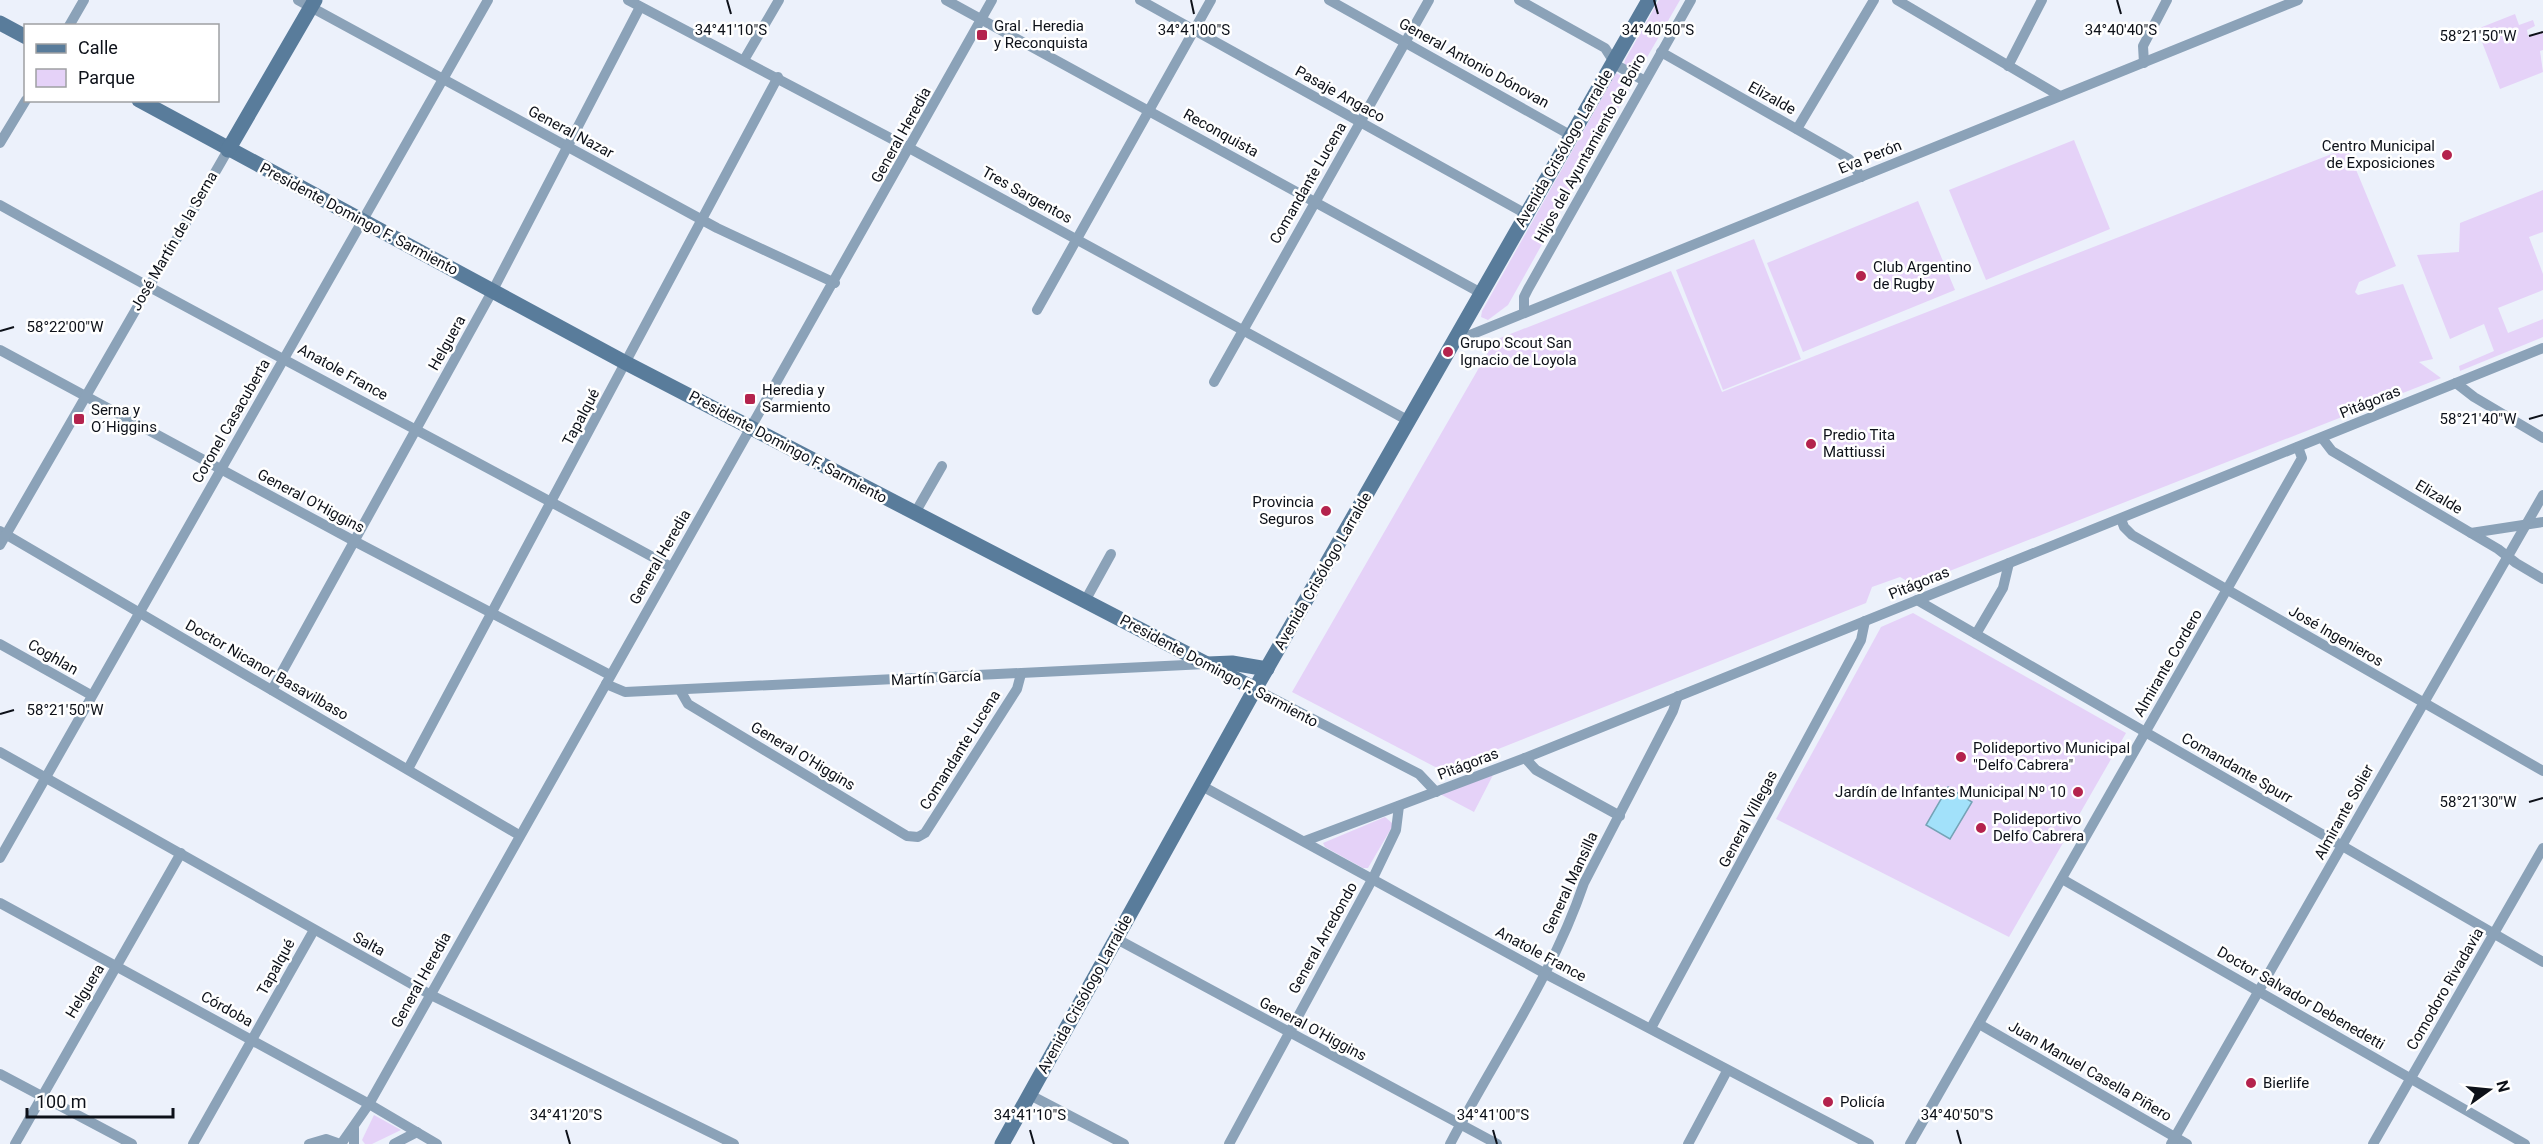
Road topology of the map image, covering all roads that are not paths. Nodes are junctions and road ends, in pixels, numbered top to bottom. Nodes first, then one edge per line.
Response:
1 (84, 0) edge
2 (488, 0) edge
3 (628, 0) edge
4 (779, 0) edge
5 (946, 0) edge
6 (992, 0) edge
7 (1140, 0) edge
8 (1211, 0) edge
9 (1329, 0) edge
10 (1430, 0) edge
11 (1519, 0) edge
12 (1649, 0) edge
13 (1691, 0) edge
14 (1874, 0) edge
15 (1897, 0) edge
16 (2042, 0) edge
17 (2167, 0) edge
18 (2298, 0) edge
19 (308, 2) edge
20 (640, 7) junction
21 (982, 19) junction
22 (0, 23) edge
23 (70, 24) edge
24 (1193, 30) junction
25 (24, 36) edge
26 (1406, 42) junction
27 (1661, 52) junction
28 (744, 60) junction
29 (1614, 60) junction
30 (2144, 63) junction
31 (2008, 66) junction
32 (778, 77) junction
33 (442, 80) junction
34 (1645, 81) junction
35 (2061, 96) junction
36 (25, 102) edge
37 (143, 102) edge
38 (1148, 110) junction
39 (1359, 122) junction
40 (1797, 129) junction
41 (1572, 136) junction
42 (0, 143) edge
43 (568, 147) junction
44 (911, 148) junction
45 (228, 150) junction
46 (1861, 177) junction
47 (1314, 202) junction
48 (0, 205) edge
49 (1526, 214) junction
50 (362, 220) junction
51 (704, 220) junction
52 (1076, 239) junction
53 (835, 283) junction
54 (147, 287) junction
55 (493, 290) junction
56 (1481, 293) junction
57 (1037, 310) dead end
58 (1524, 313) junction
59 (1242, 330) junction
60 (1453, 342) junction
61 (2543, 348) edge
62 (0, 350) edge
63 (284, 357) junction
64 (626, 363) junction
65 (1214, 382) dead end
66 (2456, 383) junction
67 (86, 397) junction
68 (1408, 421) junction
69 (752, 429) junction
70 (417, 430) junction
71 (2322, 438) junction
72 (2543, 438) edge
73 (2298, 447) junction
74 (942, 466) dead end
75 (221, 470) junction
76 (2543, 495) edge
77 (553, 502) junction
78 (915, 513) junction
79 (2121, 519) junction
80 (2543, 522) edge
81 (2526, 525) junction
82 (3, 533) edge
83 (2471, 533) junction
84 (356, 542) junction
85 (0, 545) edge
86 (1111, 554) dead end
87 (2507, 556) junction
88 (2009, 564) junction
89 (671, 567) junction
90 (2543, 579) edge
91 (2227, 591) junction
92 (1917, 600) junction
93 (1085, 601) junction
94 (139, 613) junction
95 (494, 613) junction
96 (1865, 621) junction
97 (1976, 634) junction
98 (0, 644) edge
99 (1206, 664) junction
100 (1267, 669) junction
101 (1021, 674) junction
102 (608, 680) junction
103 (272, 690) junction
104 (680, 690) junction
105 (1259, 691) junction
106 (91, 695) junction
107 (1678, 696) junction
108 (2422, 702) junction
109 (2145, 733) junction
110 (0, 752) edge
111 (1525, 758) junction
112 (408, 769) junction
113 (2543, 771) edge
114 (45, 778) junction
115 (1202, 786) junction
116 (1436, 792) junction
117 (1399, 806) junction
118 (1620, 816) junction
119 (519, 835) junction
120 (918, 837) joint
121 (1305, 842) junction
122 (2342, 846) junction
123 (2543, 848) edge
124 (181, 853) junction
125 (0, 858) edge
126 (1373, 878) junction
127 (2062, 879) junction
128 (0, 903) edge
129 (314, 930) junction
130 (2494, 934) junction
131 (1115, 938) junction
132 (2543, 962) edge
133 (118, 966) junction
134 (1544, 973) junction
135 (2260, 991) junction
136 (431, 995) junction
137 (1979, 1024) junction
138 (1651, 1028) junction
139 (1288, 1033) junction
140 (252, 1040) junction
141 (1727, 1071) junction
142 (0, 1074) edge
143 (2411, 1078) junction
144 (1030, 1095) junction
145 (41, 1096) junction
146 (369, 1104) junction
147 (1460, 1124) junction
148 (354, 1128) junction
149 (417, 1132) junction
150 (2173, 1141) edge
151 (15, 1144) edge
152 (132, 1144) edge
153 (193, 1144) edge
154 (309, 1144) edge
155 (340, 1144) edge
156 (354, 1144) edge
157 (394, 1144) edge
158 (437, 1144) edge
159 (734, 1144) edge
160 (1002, 1144) edge
161 (1124, 1144) edge
162 (1229, 1144) edge
163 (1450, 1144) edge
164 (1497, 1144) edge
165 (1688, 1144) edge
166 (1869, 1144) edge
167 (1910, 1144) edge
168 (2187, 1144) edge
169 (2373, 1144) edge
170 (2525, 1144) edge

1 - 23 street
2 - 33 street, Coronel Casacuberta
3 - 20 street, Tres Sargentos
4 - 28 street
5 - 21 street, Reconquista
6 - 21 street, General Heredia
7 - 24 street, Pasaje Angaco
8 - 24 street
9 - 26 street, General Antonio Dónovan
10 - 26 street, Comandante Lucena
11 - 29 street
12 - 29 street, Avenida Crisólogo Larralde
13 - 27 street, Hijos del Ayuntamiento de Boiro
14 - 40 street
15 - 31 street
16 - 31 street
17 - 30 street
18 - 30 street, Eva Perón
19 - 33 street, General Nazar
19 - 45 street, José Martín de la Serna
20 - 28 street, Tres Sargentos
20 - 43 street, Helguera
21 - 38 street, Reconquista
21 - 44 street, General Heredia
22 - 25 street
24 - 38 street
24 - 39 street, Pasaje Angaco
26 - 39 street, Comandante Lucena
26 - 41 street, General Antonio Dónovan
27 - 34 street, Hijos del Ayuntamiento de Boiro
27 - 40 street, Elizalde
28 - 32 street, Tres Sargentos
29 - 34 street
29 - 41 street, Avenida Crisólogo Larralde
30 - 35 street, Eva Perón
31 - 35 street
32 - 44 street, Tres Sargentos
32 - 51 street, Tapalqué
33 - 43 street, General Nazar
33 - 50 street, Coronel Casacuberta
34 - 58 street, Hijos del Ayuntamiento de Boiro
35 - 46 street, Eva Perón
36 - 42 street
37 - 45 street, Presidente Domingo F. Sarmiento
38 - 47 street, Reconquista
38 - 52 street
39 - 47 street, Comandante Lucena
39 - 49 street, Pasaje Angaco
40 - 46 street, Elizalde
41 - 49 street, Avenida Crisólogo Larralde
43 - 51 street, General Nazar
43 - 55 street, Helguera
44 - 52 street, Tres Sargentos
44 - 53 street, General Heredia
45 - 50 street, Presidente Domingo F. Sarmiento
45 - 54 street, José Martín de la Serna
46 - 58 street, Eva Perón
47 - 56 street, Reconquista
47 - 59 street, Comandante Lucena
48 - 54 street, Anatole France
49 - 56 street, Avenida Crisólogo Larralde
50 - 55 street, Presidente Domingo F. Sarmiento
50 - 63 street, Coronel Casacuberta
51 - 53 street, General Nazar
51 - 64 street, Tapalqué
52 - 57 street
52 - 59 street, Tres Sargentos
53 - 69 street, General Heredia
54 - 63 street, Anatole France
54 - 67 street, José Martín de la Serna
55 - 64 street, Presidente Domingo F. Sarmiento
55 - 70 street, Helguera
56 - 60 street, Avenida Crisólogo Larralde
58 - 60 street, Eva Perón
59 - 65 street, Comandante Lucena
59 - 68 street, Tres Sargentos
60 - 68 street, Avenida Crisólogo Larralde
61 - 66 street, Pitágoras
62 - 67 street, General O'Higgins
63 - 70 street, Anatole France
63 - 75 street, Coronel Casacuberta
64 - 69 street, Presidente Domingo F. Sarmiento
64 - 77 street, Tapalqué
66 - 71 street, Pitágoras
66 - 72 street
67 - 75 street, General O'Higgins
67 - 82 street, José Martín de la Serna
68 - 100 street, Avenida Crisólogo Larralde
69 - 78 street, Presidente Domingo F. Sarmiento
69 - 89 street, General Heredia
70 - 77 street, Anatole France
70 - 84 street, Helguera
71 - 73 street, Pitágoras
71 - 83 street, Elizalde
73 - 79 street, Pitágoras
73 - 91 street, Almirante Cordero
74 - 78 street
75 - 84 street, General O'Higgins
75 - 94 street, Coronel Casacuberta
76 - 81 street, Almirante Solier
77 - 89 street, Anatole France
77 - 95 street, Tapalqué
78 - 93 street, Presidente Domingo F. Sarmiento
79 - 88 street, Pitágoras
79 - 91 street, José Ingenieros
80 - 81 street
81 - 83 street
81 - 87 street, Almirante Solier
82 - 85 street, José Martín de la Serna
82 - 94 street, Doctor Nicanor Basavilbaso
83 - 87 street, Elizalde
84 - 95 street, General O'Higgins
84 - 103 street, Helguera
86 - 93 street
87 - 90 street, Elizalde
87 - 108 street, Almirante Solier
88 - 92 street, Pitágoras
88 - 97 street
89 - 102 street, General Heredia
91 - 108 street, José Ingenieros
91 - 109 street, Almirante Cordero
92 - 96 street, Pitágoras
92 - 97 street, Comandante Spurr
93 - 99 street, Presidente Domingo F. Sarmiento
94 - 103 street, Doctor Nicanor Basavilbaso
94 - 106 street, Coronel Casacuberta
95 - 102 street, General O'Higgins
95 - 112 street, Tapalqué
96 - 107 street, Pitágoras
96 - 138 street, General Villegas
97 - 109 street, Comandante Spurr
98 - 106 street, Coghlan
99 - 100 street, Martín García
99 - 101 street, Martín García
99 - 105 street, Presidente Domingo F. Sarmiento
100 - 105 street, Avenida Crisólogo Larralde
101 - 104 street, Martín García
101 - 120 street, Comandante Lucena
102 - 104 street, Martín García
102 - 119 street, General Heredia
103 - 112 street, Doctor Nicanor Basavilbaso
104 - 120 street, General O'Higgins
105 - 115 street, Avenida Crisólogo Larralde
105 - 116 street, Presidente Domingo F. Sarmiento
106 - 114 street, Coronel Casacuberta
107 - 111 street, Pitágoras
107 - 118 street, General Mansilla
108 - 113 street, José Ingenieros
108 - 122 street, Almirante Solier
109 - 122 street, Comandante Spurr
109 - 127 street, Almirante Cordero
110 - 114 street, Salta
111 - 116 street, Pitágoras
111 - 118 street
112 - 119 street, Doctor Nicanor Basavilbaso
114 - 124 street, Salta
114 - 125 street, Coronel Casacuberta
115 - 121 street, Anatole France
115 - 131 street, Avenida Crisólogo Larralde
116 - 117 street, Pitágoras
117 - 121 street, Pitágoras
117 - 126 street, General Arredondo
118 - 134 street, General Mansilla
119 - 136 street, General Heredia
121 - 126 street, Anatole France
122 - 130 street, Comandante Spurr
122 - 135 street, Almirante Solier
123 - 130 street, Comodoro Rivadavia
124 - 129 street, Salta
124 - 133 street, Helguera
126 - 134 street, Anatole France
126 - 139 street, General Arredondo
127 - 135 street, Doctor Salvador Debenedetti
127 - 137 street, Almirante Cordero
128 - 133 street, Córdoba
129 - 136 street, Salta
129 - 140 street, Tapalqué
130 - 132 street, Comandante Spurr
130 - 143 street, Comodoro Rivadavia
131 - 139 street, General O'Higgins
131 - 144 street, Avenida Crisólogo Larralde
133 - 140 street, Córdoba
133 - 145 street, Helguera
134 - 138 street, Anatole France
134 - 147 street, General Mansilla
135 - 143 street, Doctor Salvador Debenedetti
135 - 150 street, Almirante Solier
136 - 146 street, General Heredia
136 - 159 street, Salta
137 - 150 street, Juan Manuel Casella Piñero
137 - 167 street, Almirante Cordero
138 - 141 street, Anatole France
139 - 147 street, General O'Higgins
139 - 162 street, General Arredondo
140 - 146 street, Córdoba
140 - 153 street, Tapalqué
141 - 165 street
141 - 166 street, Anatole France
142 - 145 street
143 - 169 street, Comodoro Rivadavia
143 - 170 street, Doctor Salvador Debenedetti
144 - 160 street, Avenida Crisólogo Larralde
144 - 161 street
145 - 151 street, Helguera
145 - 152 street
146 - 148 street, General Heredia
146 - 149 street, Córdoba
147 - 163 street, General Mansilla
147 - 164 street, General O'Higgins
148 - 155 street, General Heredia
148 - 156 street
149 - 157 street
149 - 158 street, Córdoba
150 - 168 street, Juan Manuel Casella Piñero
154 - 155 street

